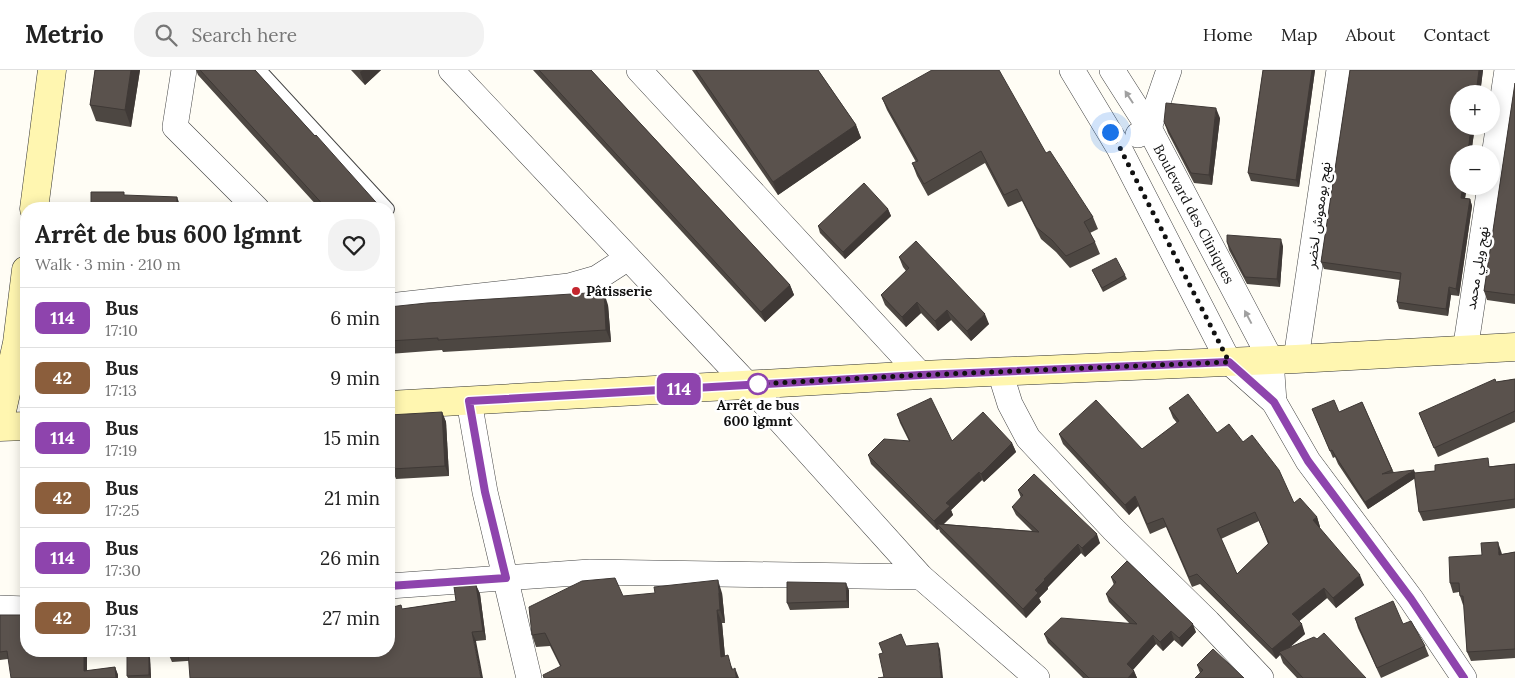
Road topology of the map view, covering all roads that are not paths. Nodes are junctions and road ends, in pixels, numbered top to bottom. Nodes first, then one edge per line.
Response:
1 (52, 70) edge
2 (184, 70) edge
3 (260, 70) edge
4 (451, 70) edge
5 (639, 70) edge
6 (1072, 70) edge
7 (1112, 70) edge
8 (1169, 70) edge
9 (1339, 70) edge
10 (1507, 70) edge
11 (1149, 128) junction
12 (1496, 145) edge
13 (1120, 148) junction
14 (1489, 195) edge
15 (35, 202) edge
16 (250, 202) edge
17 (382, 202) edge
18 (628, 258) junction
19 (395, 305) edge
20 (20, 319) edge
21 (1515, 347) edge
22 (1465, 351) junction
23 (1284, 360) junction
24 (1229, 362) junction
25 (1000, 372) junction
26 (921, 375) junction
27 (748, 385) junction
28 (469, 401) junction
29 (1274, 402) junction
30 (395, 405) edge
31 (0, 420) edge
32 (20, 426) edge
33 (0, 427) edge
34 (921, 577) junction
35 (506, 578) junction
36 (395, 586) edge
37 (0, 608) edge
38 (20, 608) edge
39 (529, 678) edge
40 (1037, 678) edge
41 (1261, 678) edge
42 (1464, 678) edge

1 - 15 street
2 - 16 street
3 - 17 lane
4 - 18 street
5 - 26 street
6 - 13 street
11 -> 7 street, Boulevard des Cliniques
8 - 11 street
9 - 23 street, نهج بومعوش لخضر
10 - 12 street
11 - 13 street
23 -> 11 street, Boulevard des Cliniques
13 - 24 street
14 - 22 street, نهج ويلي محمد
18 - 19 street
18 - 27 street
20 - 31 street
21 - 22 street
22 - 23 street
23 - 24 street
23 - 29 street
24 - 25 street
24 - 29 street
25 - 26 street
25 - 41 street
26 - 27 street
27 - 28 street
27 - 34 street
28 - 30 street
28 - 35 street
29 - 42 street
32 - 33 street
34 - 35 street
34 - 40 street
35 - 36 street
35 - 39 street
37 - 38 street

